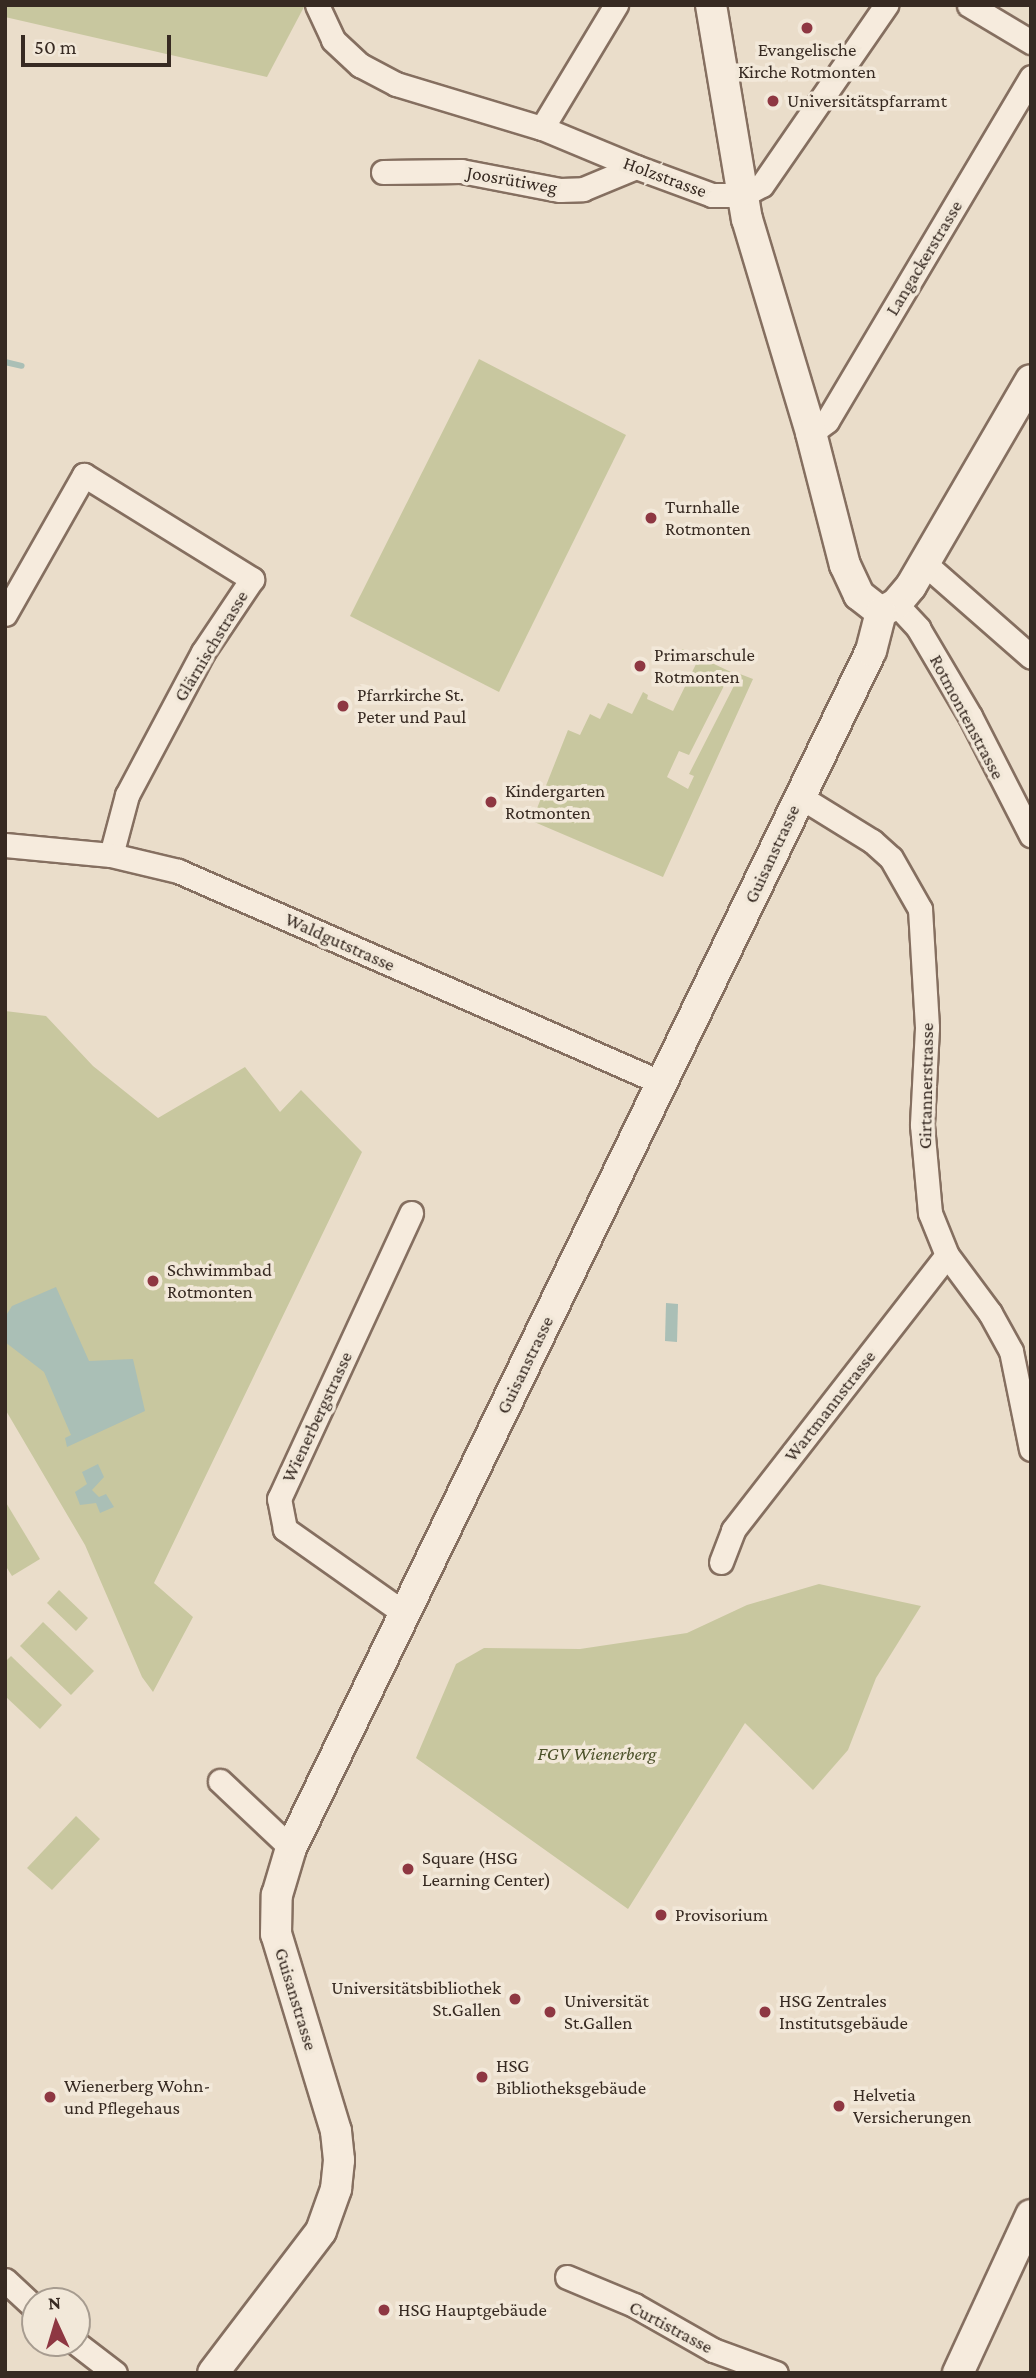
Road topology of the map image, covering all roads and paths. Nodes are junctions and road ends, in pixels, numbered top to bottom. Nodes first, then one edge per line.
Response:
1 (317, 5) edge
2 (616, 5) edge
3 (711, 5) edge
4 (886, 5) edge
5 (970, 5) edge
6 (1031, 42) edge
7 (1031, 78) edge
8 (542, 128) junction
9 (636, 167) junction
10 (383, 172) dead end
11 (743, 195) junction
12 (1028, 390) edge
13 (811, 433) junction
14 (924, 563) junction
15 (889, 608) junction
16 (5, 614) edge
17 (1030, 655) edge
18 (799, 796) junction
19 (1023, 811) edge
20 (1031, 835) edge
21 (5, 845) edge
22 (111, 855) junction
23 (662, 1083) junction
24 (411, 1213) dead end
25 (947, 1255) junction
26 (1031, 1449) edge
27 (721, 1562) dead end
28 (404, 1613) junction
29 (220, 1781) dead end
30 (291, 1848) junction
31 (1031, 2215) edge
32 (567, 2277) dead end
33 (5, 2280) edge
34 (21, 2295) edge
35 (91, 2355) edge
36 (115, 2373) edge
37 (213, 2373) edge
38 (776, 2373) edge
39 (958, 2373) edge

1 - 8 street, Holzstrasse
2 - 8 street
3 - 11 street
4 - 11 street
5 - 6 street
7 - 13 street, Langackerstrasse
8 - 9 street, Holzstrasse
9 - 10 street, Joosrütiweg
9 - 11 street, Holzstrasse
11 - 13 street
12 - 14 street, Guisanstrasse
13 - 15 street
14 - 15 street, Guisanstrasse
14 - 17 street
15 - 18 street, Guisanstrasse
15 - 19 street, Rotmontenstrasse
16 - 22 street, Glärnischstrasse
18 - 23 street, Guisanstrasse
18 - 25 street, Girtannerstrasse
19 - 20 street, Rotmontenstrasse
21 - 22 street, Waldgutstrasse
22 - 23 street, Waldgutstrasse
23 - 28 street, Guisanstrasse
24 - 28 street, Wienerbergstrasse
25 - 26 street, Girtannerstrasse
25 - 27 street, Wartmannstrasse
28 - 30 street, Guisanstrasse
29 - 30 street
30 - 37 street, Guisanstrasse
31 - 39 street
32 - 38 street, Curtistrasse
33 - 34 street
35 - 36 street

